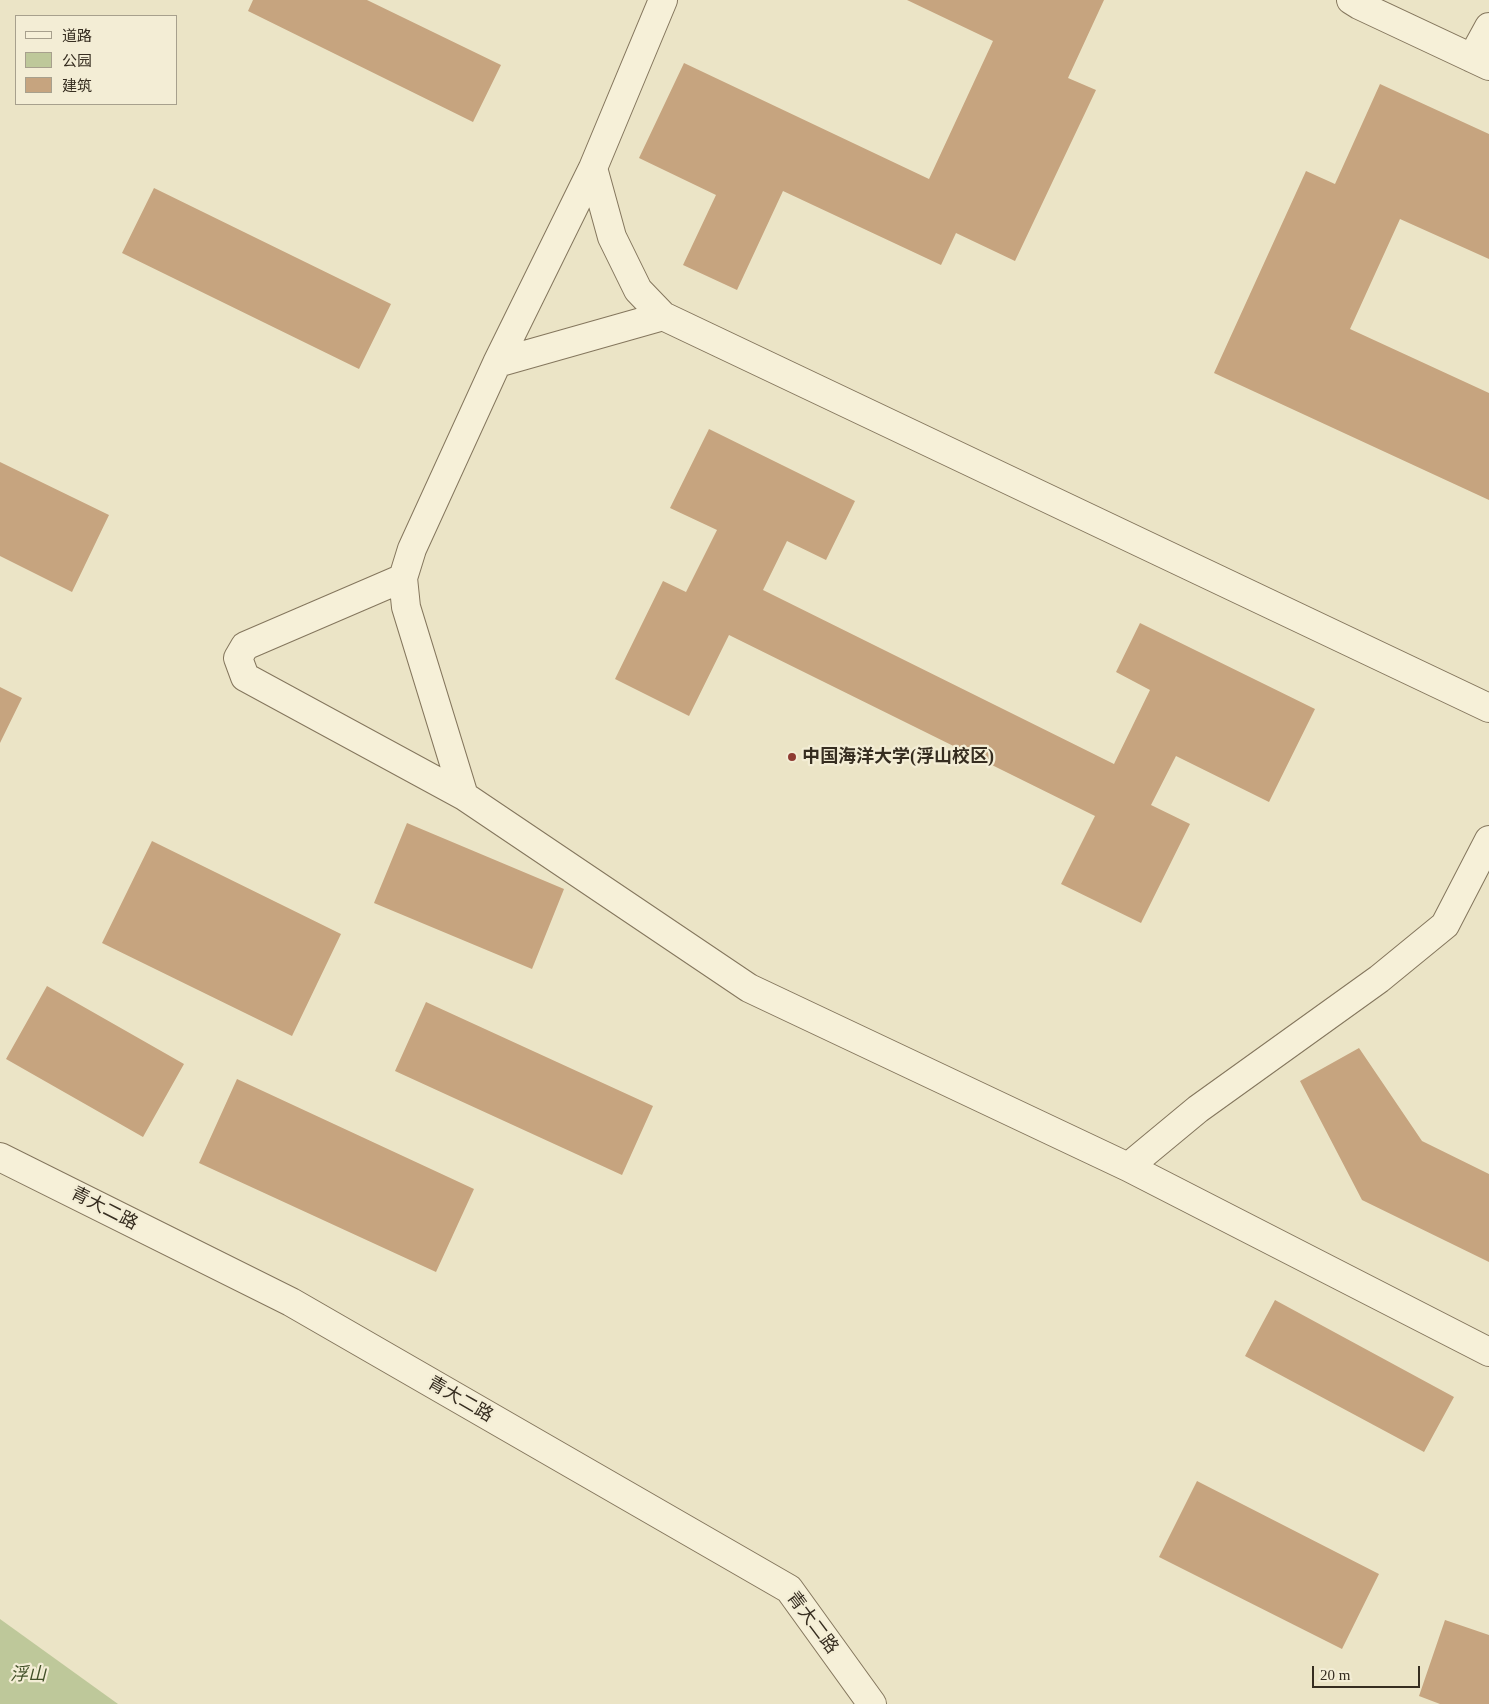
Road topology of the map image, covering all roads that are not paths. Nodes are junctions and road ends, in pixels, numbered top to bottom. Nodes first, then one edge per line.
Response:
1 (662, 0) edge
2 (1351, 0) edge
3 (1489, 27) edge
4 (1481, 62) edge
5 (593, 168) junction
6 (663, 316) junction
7 (497, 364) junction
8 (403, 578) junction
9 (1489, 708) edge
10 (464, 796) junction
11 (1489, 840) edge
12 (0, 1156) edge
13 (1128, 1167) junction
14 (1489, 1352) edge
15 (872, 1704) edge

1 - 5 street
2 - 4 street
3 - 4 street
5 - 6 street
5 - 7 street
6 - 7 street
6 - 9 street
7 - 8 street
8 - 10 street
8 - 10 street
10 - 13 street
11 - 13 street
12 - 15 street, 青大二路
13 - 14 street

